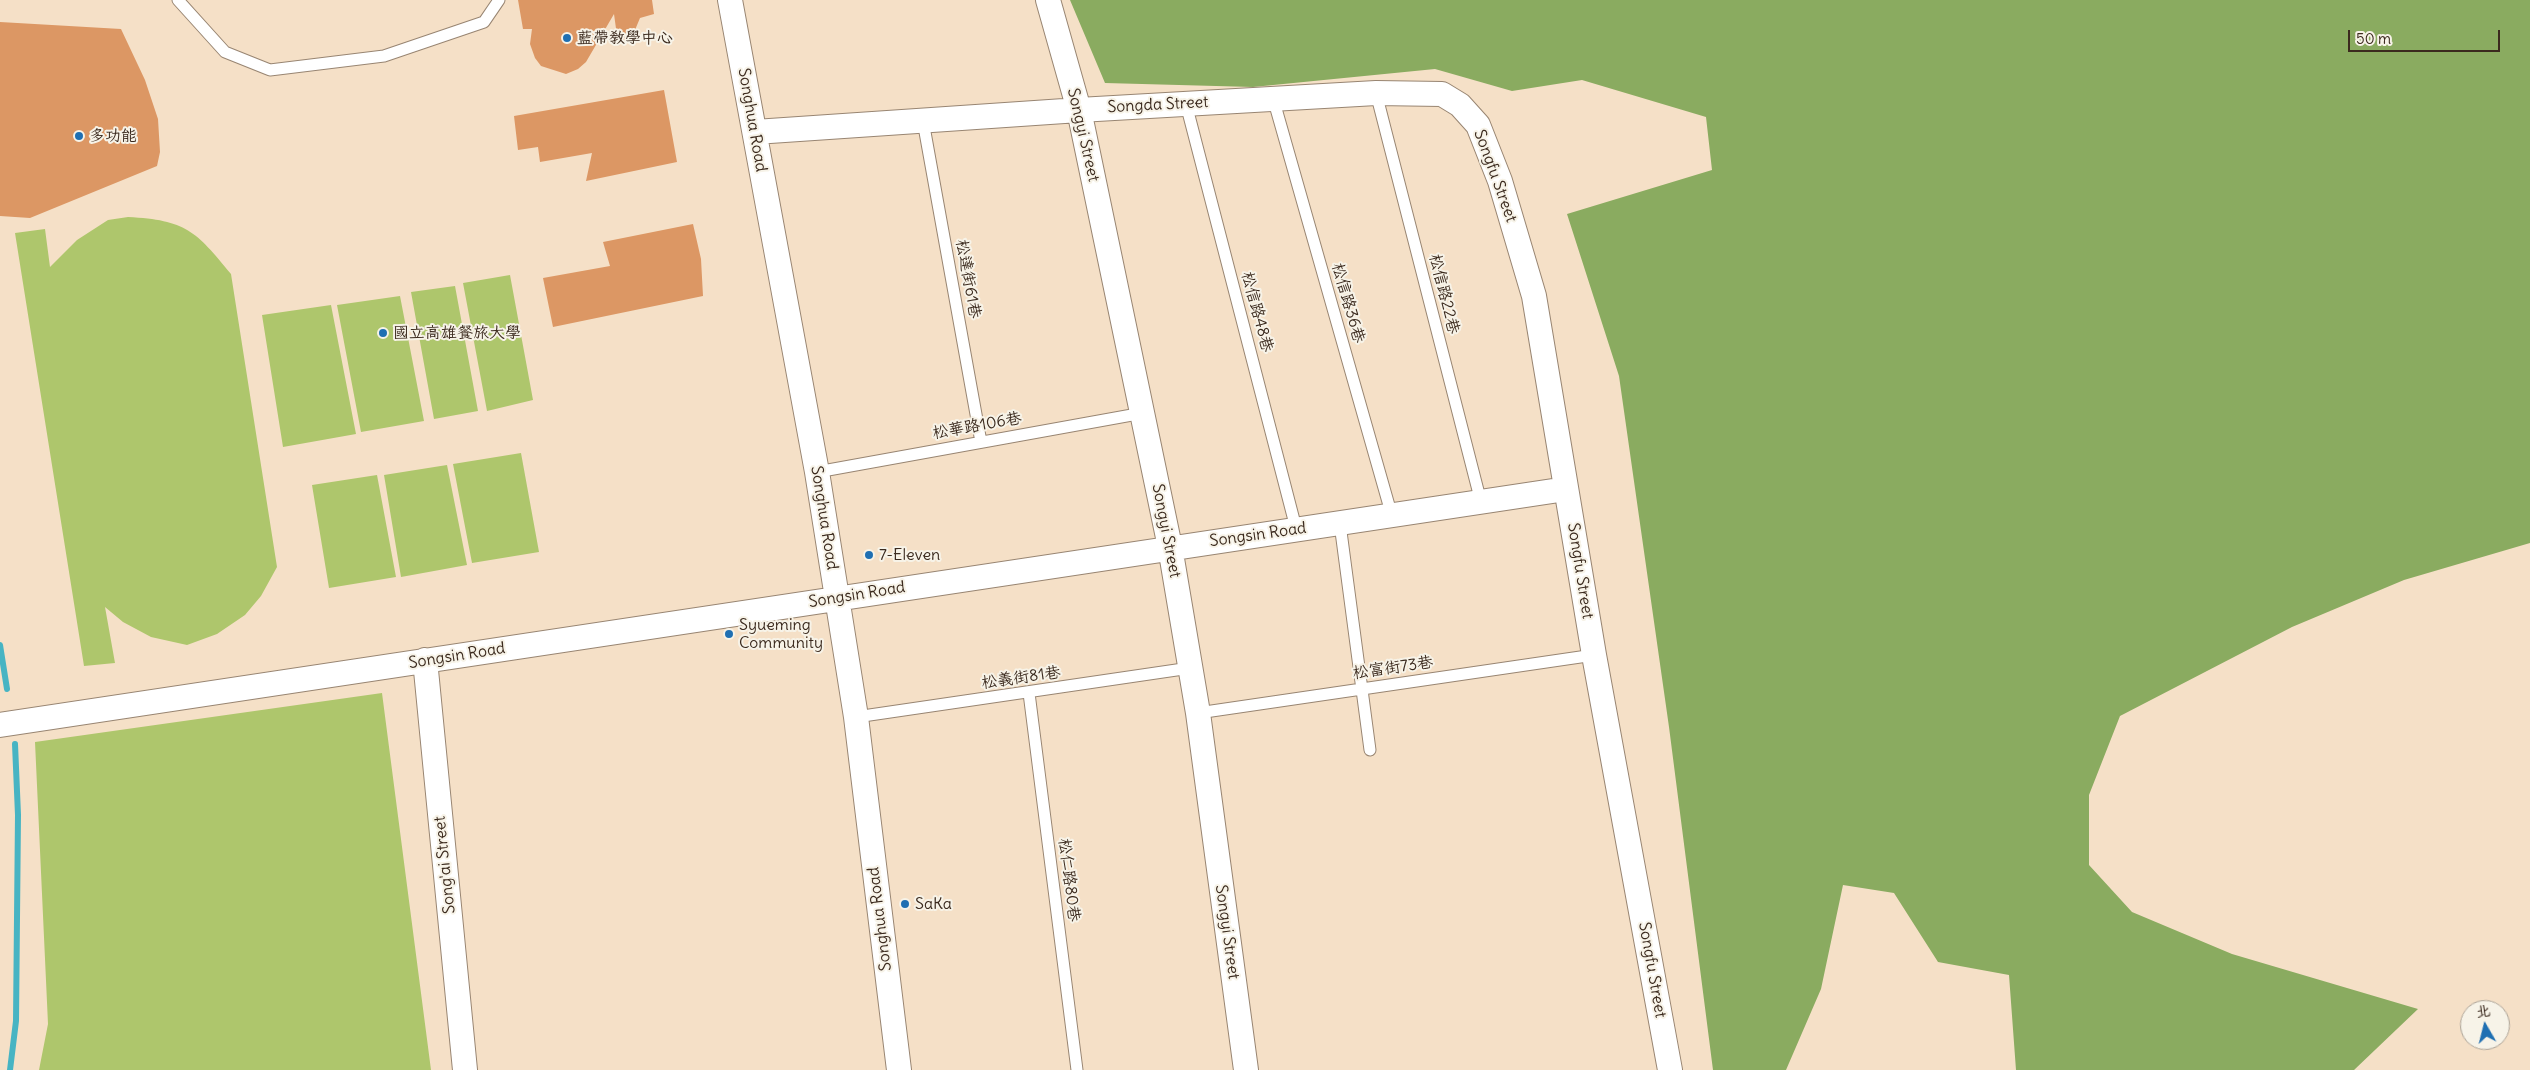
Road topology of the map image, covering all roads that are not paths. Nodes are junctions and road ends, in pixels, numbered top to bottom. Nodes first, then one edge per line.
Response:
1 (178, 0) edge
2 (499, 0) edge
3 (730, 0) edge
4 (1048, 0) edge
5 (1376, 94) junction
6 (1442, 94) joint
7 (1273, 98) junction
8 (1186, 104) junction
9 (1079, 110) junction
10 (923, 121) junction
11 (755, 132) junction
12 (1143, 413) junction
13 (981, 442) junction
14 (816, 472) junction
15 (1566, 489) junction
16 (1481, 502) junction
17 (1392, 516) junction
18 (1340, 524) junction
19 (1296, 528) junction
20 (1170, 547) junction
21 (837, 598) junction
22 (1594, 655) junction
23 (425, 660) junction
24 (1190, 668) junction
25 (1361, 689) junction
26 (1029, 693) junction
27 (1198, 713) junction
28 (856, 717) junction
29 (0, 725) edge
30 (1370, 750) dead end
31 (465, 1070) edge
32 (899, 1070) edge
33 (1077, 1070) edge
34 (1246, 1070) edge
35 (1670, 1070) edge

1 - 2 lane
3 - 11 street, Songhua Road
4 - 9 street, Songyi Street
5 - 6 street, Songda Street
5 - 7 street, Songda Street
5 - 16 lane, 松信路22巷
6 - 15 street, Songfu Street
7 - 8 street, Songda Street
7 - 17 lane, 松信路36巷
8 - 9 street, Songda Street
8 - 19 lane, 松信路48巷
9 - 10 street, Songda Street
9 - 12 street, Songyi Street
10 - 11 street, Songda Street
10 - 13 lane, 松達街61巷
11 - 14 street, Songhua Road
12 - 13 lane, 松華路106巷
12 - 20 street, Songyi Street
13 - 14 lane, 松華路106巷
14 - 21 street, Songhua Road
15 - 16 street, Songsin Road
15 - 22 street, Songfu Street
16 - 17 street, Songsin Road
17 - 18 street, Songsin Road
18 - 19 street, Songsin Road
18 - 25 lane
19 - 20 street, Songsin Road
20 - 21 street, Songsin Road
20 - 24 street, Songyi Street
21 - 23 street, Songsin Road
21 - 28 street, Songhua Road
22 - 25 lane, 松富街73巷
22 - 35 street, Songfu Street
23 - 29 street, Songsin Road
23 - 31 street, Song'ai Street
24 - 26 lane, 松義街81巷
24 - 27 street, Songyi Street
25 - 27 lane, 松富街73巷
25 - 30 lane
26 - 28 lane, 松義街81巷
26 - 33 lane, 松仁路80巷
27 - 34 street, Songyi Street
28 - 32 street, Songhua Road

